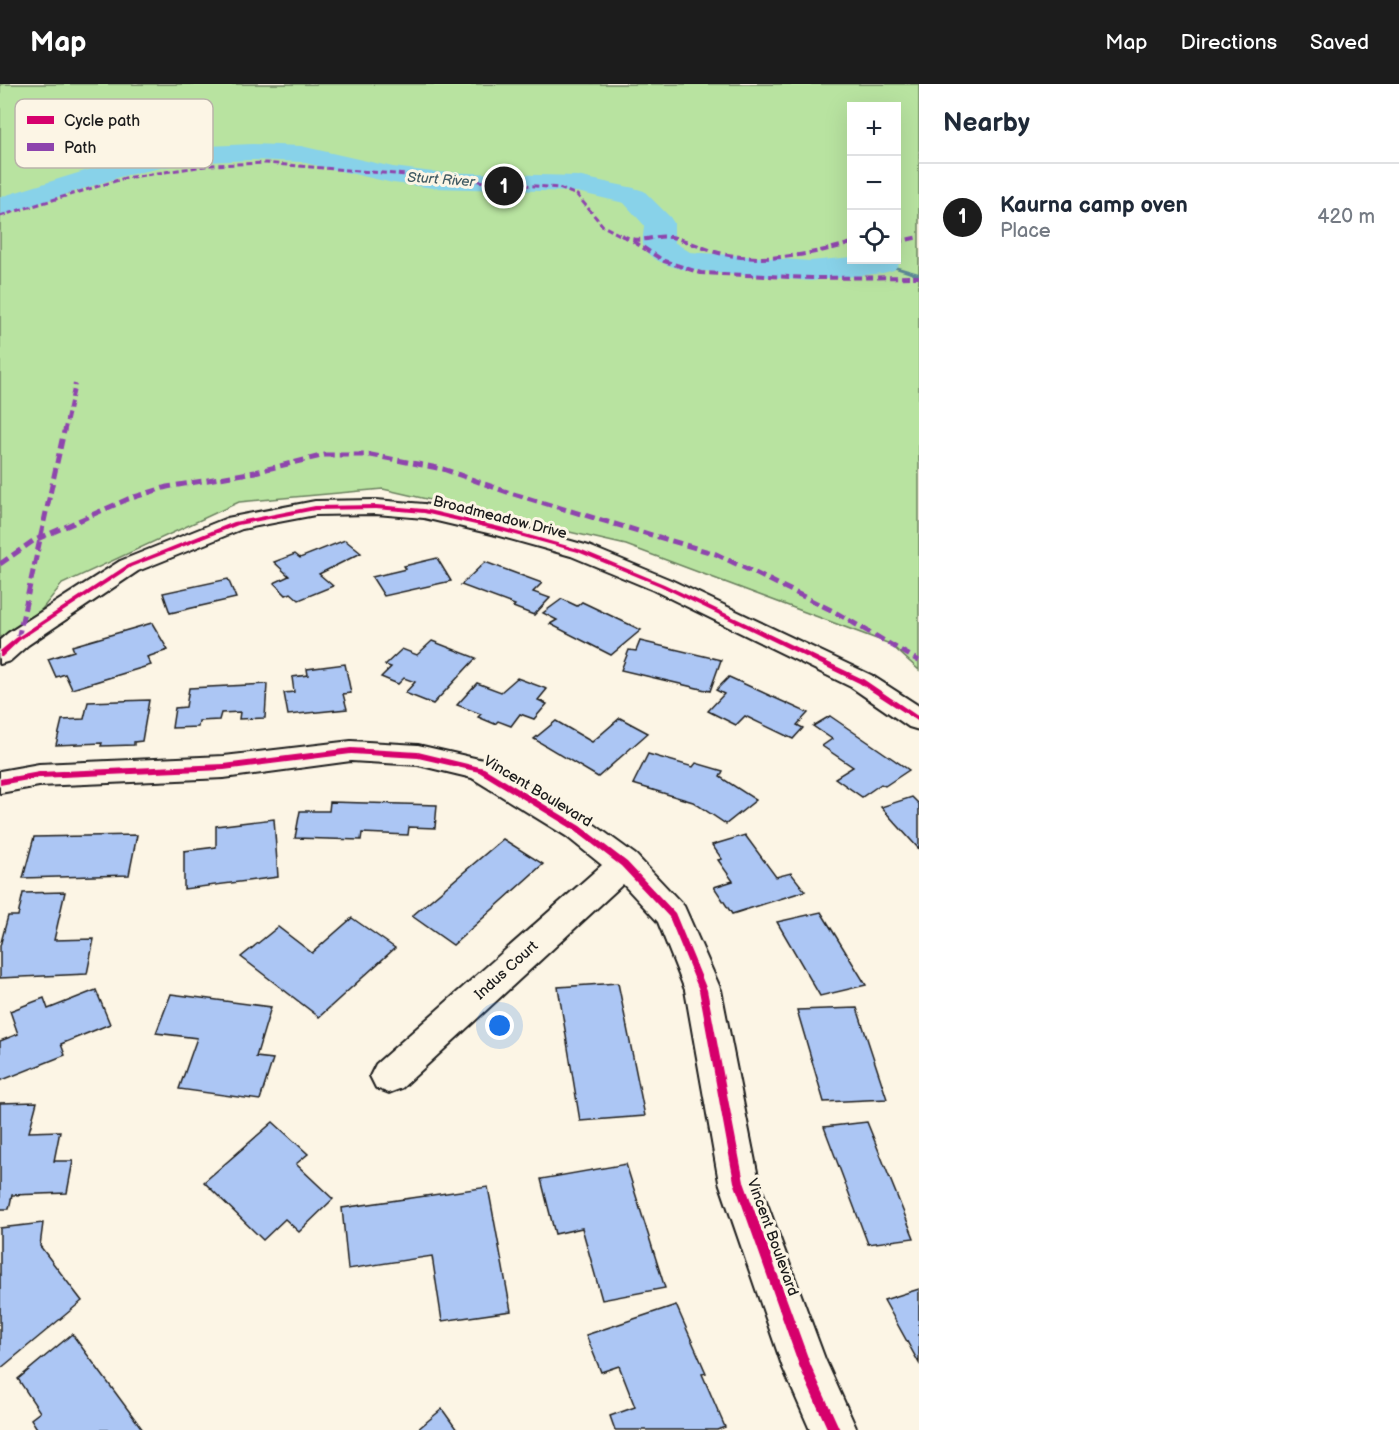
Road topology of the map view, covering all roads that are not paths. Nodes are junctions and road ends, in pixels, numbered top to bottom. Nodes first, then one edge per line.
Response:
1 (0, 655) edge
2 (919, 720) edge
3 (0, 782) edge
4 (624, 864) junction
5 (389, 1076) dead end
6 (834, 1430) edge

1 - 2 street, Broadmeadow Drive
3 - 4 street, Vincent Boulevard
4 - 5 street, Indus Court
4 - 6 street, Vincent Boulevard

